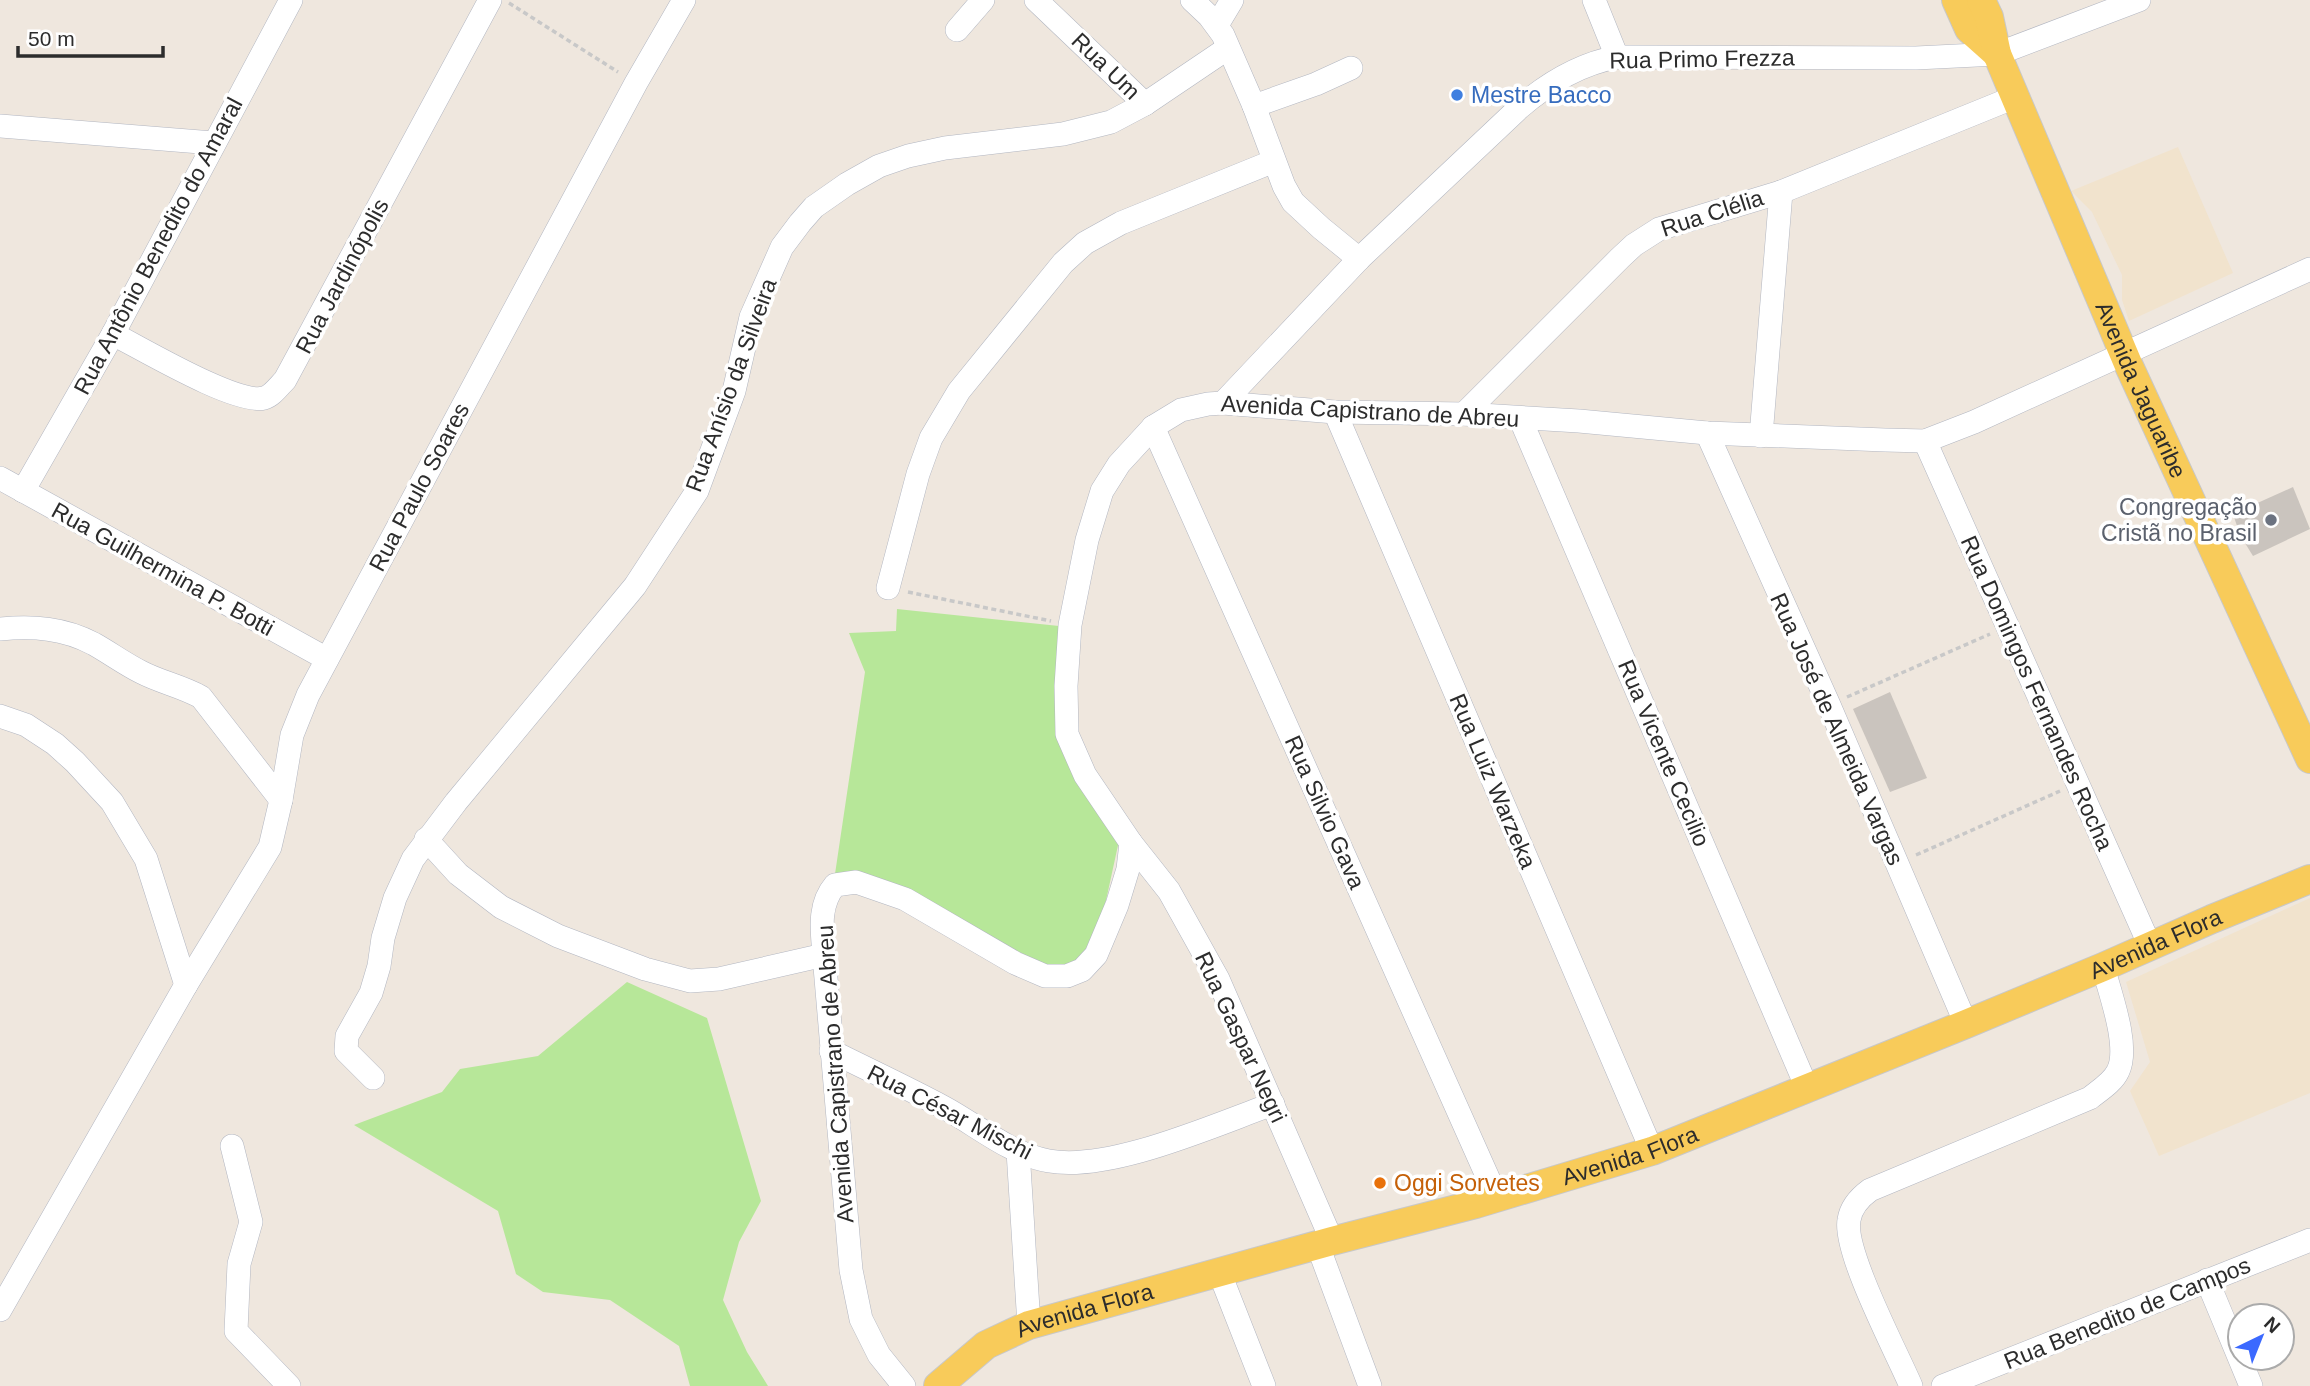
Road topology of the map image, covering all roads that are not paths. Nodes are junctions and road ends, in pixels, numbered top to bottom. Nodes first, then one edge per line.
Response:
1 (291, 0) edge
2 (490, 0) edge
3 (684, 0) edge
4 (983, 0) edge
5 (1036, 0) edge
6 (1192, 0) edge
7 (1232, 0) edge
8 (1594, 0) edge
9 (1956, 0) edge
10 (1981, 0) edge
11 (2139, 0) edge
12 (1217, 25) junction
13 (957, 30) dead end
14 (1228, 48) junction
15 (1997, 54) junction
16 (1617, 57) junction
17 (1351, 68) dead end
18 (2015, 97) junction
19 (1145, 104) junction
20 (1254, 106) junction
21 (0, 125) edge
22 (214, 143) junction
23 (1274, 161) junction
24 (1781, 191) junction
25 (1359, 259) junction
26 (2308, 274) edge
27 (113, 334) junction
28 (2124, 354) junction
29 (1223, 403) junction
30 (1335, 412) junction
31 (1464, 414) junction
32 (1520, 418) junction
33 (1153, 426) junction
34 (1707, 433) junction
35 (1761, 436) junction
36 (1924, 441) junction
37 (0, 478) edge
38 (23, 491) junction
39 (888, 588) road end
40 (0, 629) edge
41 (327, 659) junction
42 (0, 716) edge
43 (2310, 759) edge
44 (281, 800) junction
45 (426, 839) junction
46 (1131, 843) junction
47 (2310, 879) edge
48 (2150, 946) junction
49 (824, 955) junction
50 (2103, 967) junction
51 (186, 985) junction
52 (1966, 1024) junction
53 (831, 1051) junction
54 (373, 1078) dead end
55 (1807, 1088) junction
56 (1273, 1104) junction
57 (232, 1146) dead end
58 (1018, 1151) junction
59 (1652, 1151) junction
60 (1497, 1198) junction
61 (2310, 1240) edge
62 (1325, 1243) junction
63 (1220, 1274) junction
64 (2207, 1280) junction
65 (0, 1310) edge
66 (1029, 1325) junction
67 (289, 1386) edge
68 (904, 1386) edge
69 (938, 1386) edge
70 (1264, 1386) edge
71 (1370, 1386) edge
72 (1911, 1386) edge
73 (1943, 1386) edge
74 (2251, 1386) edge

1 - 22 street, Rua Antônio Benedito do Amaral
2 - 27 street, Rua Jardinópolis
3 - 41 street, Rua Paulo Soares
4 - 13 street
5 - 19 street, Rua Um
6 - 12 street
7 - 12 street
8 - 16 street
9 - 15 main road, Avenida Jaguaribe
10 - 15 main road, Avenida Jaguaribe
11 - 15 street, Rua Primo Frezza
12 - 14 street
14 - 19 street, Rua Anísio da Silveira
14 - 20 street
15 - 16 street, Rua Primo Frezza
15 - 18 main road, Avenida Jaguaribe
16 - 25 street, Rua Primo Frezza
17 - 20 street
18 - 24 street, Rua Clélia
18 - 28 main road, Avenida Jaguaribe
19 - 45 street, Rua Anísio da Silveira
20 - 23 street
21 - 22 street
22 - 27 street, Rua Antônio Benedito do Amaral
23 - 25 street
23 - 39 street
24 - 31 street, Rua Clélia
24 - 35 street
25 - 29 street, Rua Primo Frezza
26 - 28 street, Avenida Capistrano de Abreu
27 - 38 street, Rua Antônio Benedito do Amaral
28 - 36 street, Avenida Capistrano de Abreu
28 - 43 main road, Avenida Jaguaribe
29 - 30 street, Avenida Capistrano de Abreu
29 - 33 street, Avenida Capistrano de Abreu
30 - 31 street, Avenida Capistrano de Abreu
30 - 59 street, Rua Luiz Warzeka
31 - 32 street, Avenida Capistrano de Abreu
32 - 34 street, Avenida Capistrano de Abreu
32 - 55 street, Rua Vicente Cecilio
33 - 46 street, Avenida Capistrano de Abreu
33 - 60 street, Rua Silvio Gava
34 - 35 street, Avenida Capistrano de Abreu
34 - 52 street, Rua José de Almeida Vargas
35 - 36 street, Avenida Capistrano de Abreu
36 - 48 street, Rua Domingos Fernandes Rocha
37 - 38 street, Rua Guilhermina P. Botti
38 - 41 street, Rua Guilhermina P. Botti
40 - 44 street
41 - 44 street, Rua Paulo Soares
42 - 51 street
44 - 51 street, Rua Paulo Soares
45 - 49 street
45 - 54 street, Rua Anísio da Silveira
46 - 49 street, Avenida Capistrano de Abreu
46 - 56 street, Rua Gaspar Negri
47 - 48 main road, Avenida Flora
48 - 50 main road, Avenida Flora
49 - 53 street, Avenida Capistrano de Abreu
50 - 52 main road, Avenida Flora
50 - 72 street
51 - 65 street, Rua Paulo Soares
52 - 55 main road, Avenida Flora
53 - 58 street, Rua César Mischi
53 - 68 street, Avenida Capistrano de Abreu
55 - 59 main road, Avenida Flora
56 - 58 street, Rua César Mischi
56 - 62 street, Rua Gaspar Negri
57 - 67 street
58 - 66 street
59 - 60 main road, Avenida Flora
60 - 62 main road, Avenida Flora
61 - 64 street, Rua Benedito de Campos
62 - 63 main road, Avenida Flora
62 - 71 street, Rua Gaspar Negri
63 - 66 main road, Avenida Flora
63 - 70 street
64 - 73 street, Rua Benedito de Campos
64 - 74 street
66 - 69 main road, Avenida Flora

